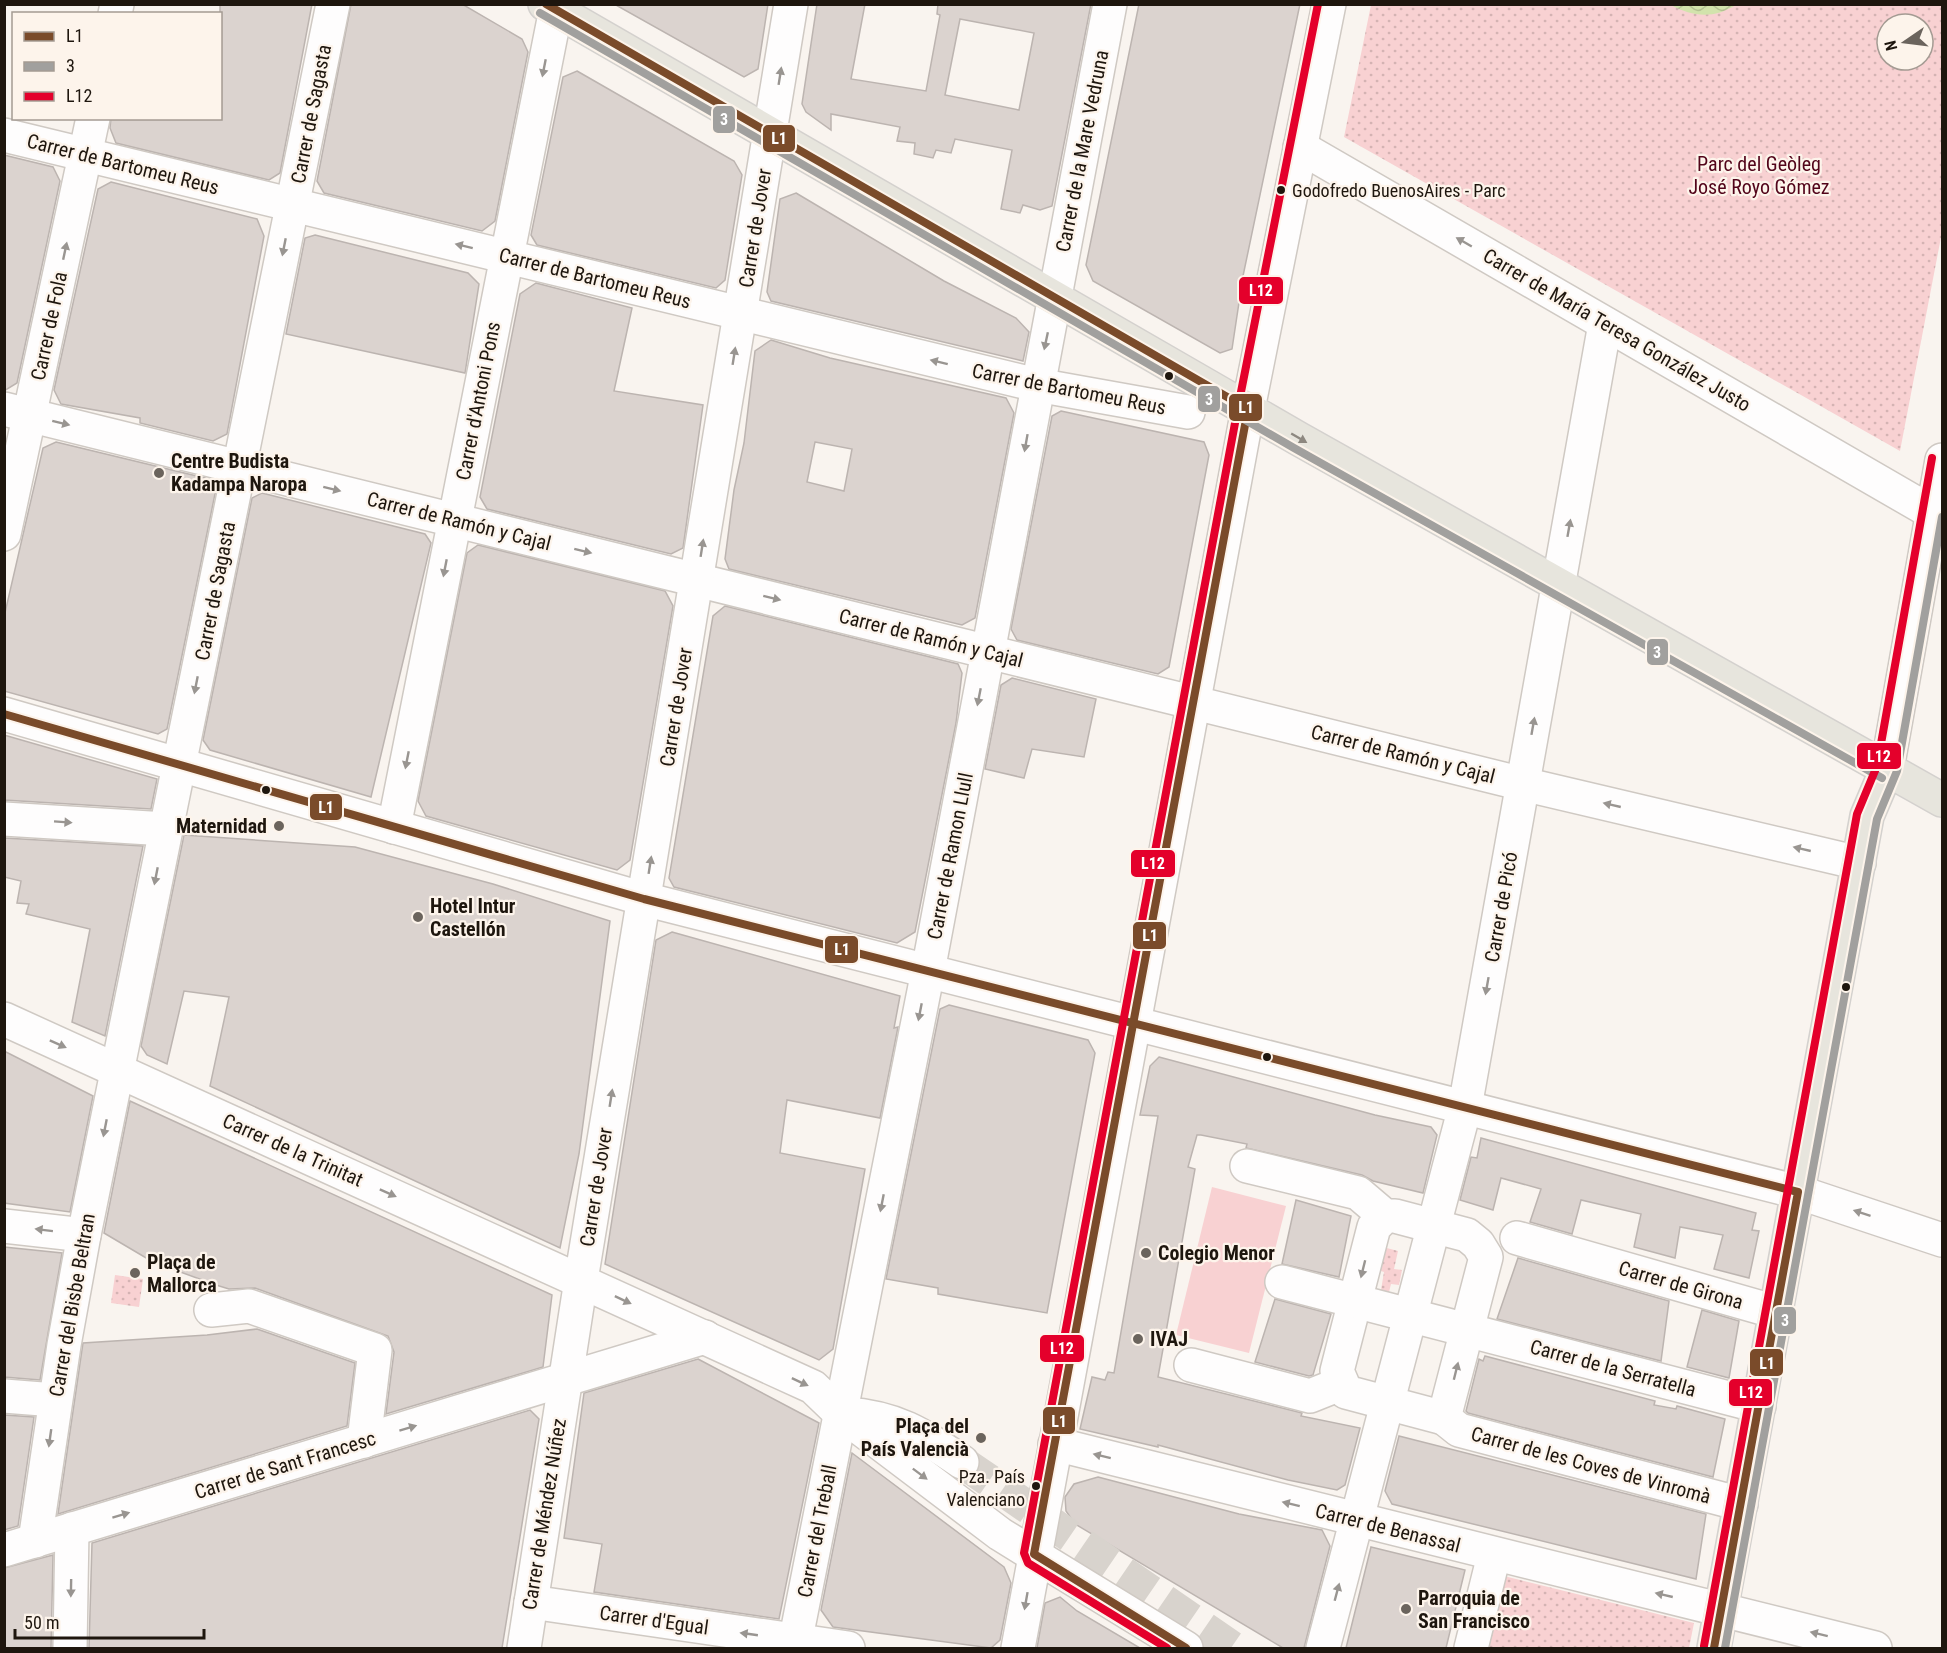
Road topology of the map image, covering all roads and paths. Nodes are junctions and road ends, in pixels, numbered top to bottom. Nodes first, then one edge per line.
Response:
1 (333, 4) edge
2 (791, 4) edge
3 (1110, 4) edge
4 (1329, 4) edge
5 (553, 7) edge
6 (93, 120) edge
7 (770, 134) junction
8 (4, 135) edge
9 (1300, 147) junction
10 (85, 154) junction
11 (293, 205) junction
12 (506, 257) junction
13 (1054, 298) junction
14 (741, 313) junction
15 (1605, 324) junction
16 (1036, 385) junction
17 (1248, 409) junction
18 (17, 412) edge
19 (1188, 412) dead end
20 (240, 467) junction
21 (1942, 471) edge
22 (1933, 513) junction
23 (454, 520) junction
24 (4, 534) edge
25 (697, 580) junction
26 (1558, 585) junction
27 (988, 651) junction
28 (1193, 702) junction
29 (4, 714) edge
30 (180, 765) junction
31 (1887, 769) junction
32 (1523, 784) junction
33 (1942, 800) edge
34 (4, 819) edge
35 (394, 827) junction
36 (166, 829) junction
37 (1859, 863) junction
38 (644, 899) junction
39 (928, 971) junction
40 (4, 1019) edge
41 (1133, 1023) junction
42 (117, 1071) junction
43 (1465, 1107) junction
44 (1247, 1166) dead end
45 (1798, 1192) junction
46 (1384, 1216) junction
47 (4, 1226) edge
48 (1434, 1226) junction
49 (84, 1235) junction
50 (1517, 1238) dead end
51 (1942, 1240) edge
52 (581, 1280) junction
53 (1282, 1282) dead end
54 (1355, 1301) junction
55 (220, 1310) dead end
56 (1776, 1312) junction
57 (1410, 1316) junction
58 (1467, 1330) junction
59 (705, 1337) junction
60 (1191, 1365) dead end
61 (565, 1380) junction
62 (1340, 1384) junction
63 (4, 1396) edge
64 (56, 1400) junction
65 (1387, 1403) junction
66 (1759, 1407) junction
67 (840, 1413) junction
68 (1444, 1418) junction
69 (364, 1441) junction
70 (1055, 1444) junction
71 (962, 1462) tunnel mouth
72 (1741, 1504) junction
73 (1356, 1520) junction
74 (72, 1529) junction
75 (20, 1546) edge
76 (1034, 1554) junction
77 (1494, 1555) junction
78 (531, 1602) junction
79 (1721, 1609) junction
80 (795, 1645) edge
81 (70, 1648) edge
82 (524, 1648) edge
83 (848, 1648) edge
84 (1018, 1648) edge
85 (1186, 1648) edge
86 (1323, 1648) edge
87 (1471, 1648) edge
88 (1714, 1648) edge
89 (1875, 1648) edge

1 - 11 street, Carrer de Sagasta
7 -> 2 street, Carrer de Jover
3 - 13 street, Carrer de la Mare Vedruna
4 - 9 street
5 - 7 main road
5 -> 12 street, Carrer d'Antoni Pons
6 - 10 street, Carrer de Fola
7 - 13 main road
7 - 14 street, Carrer de Jover
8 - 10 street, Carrer de Bartomeu Reus
15 -> 9 street, Carrer de María Teresa González Justo
9 - 17 street
10 - 11 street, Carrer de Bartomeu Reus
18 -> 10 street, Carrer de Fola
12 -> 11 street, Carrer de Bartomeu Reus
11 -> 20 street, Carrer de Sagasta
12 - 14 street, Carrer de Bartomeu Reus
12 - 23 street, Carrer d'Antoni Pons
13 -> 16 street, Carrer de Ramon Llull
13 - 17 main road
16 -> 14 street, Carrer de Bartomeu Reus
25 -> 14 street, Carrer de Jover
15 - 22 street, Carrer de María Teresa González Justo
26 -> 15 street, Carrer de Picó
16 - 19 street, Carrer de Bartomeu Reus
16 -> 27 street, Carrer de Ramon Llull
17 -> 26 main road
17 - 28 street
18 -> 20 street, Carrer de Ramón y Cajal
18 - 24 street, Carrer de Fola
20 -> 23 street, Carrer de Ramón y Cajal
20 -> 30 street, Carrer de Sagasta
21 - 22 street
22 - 31 street
23 -> 25 street, Carrer de Ramón y Cajal
23 -> 35 street, Carrer d'Antoni Pons
25 -> 27 street, Carrer de Ramón y Cajal
38 -> 25 street, Carrer de Jover
26 - 31 main road
32 -> 26 street, Carrer de Picó
27 - 28 street, Carrer de Ramón y Cajal
27 -> 39 street, Carrer de Ramon Llull
28 - 32 street, Carrer de Ramón y Cajal
28 - 41 street
29 - 30 street
30 - 35 street
30 - 36 street, Carrer de Sagasta
31 - 33 main road
31 - 37 main road
37 -> 32 street, Carrer de Ramón y Cajal
32 -> 43 street, Carrer de Picó
34 -> 36 street
35 - 38 street
36 -> 42 street, Carrer de Sagasta
37 - 45 main road
38 - 39 street
52 -> 38 street, Carrer de Jover
39 - 41 street
39 -> 67 street, Carrer de Ramon Llull
40 -> 42 street, Carrer de la Trinitat
41 - 43 street
41 - 70 street
42 -> 49 street, Carrer del Bisbe Beltran
42 -> 52 street, Carrer de la Trinitat
43 - 45 street
43 - 48 street, Carrer de Picó
44 - 46 street
51 -> 45 street
45 - 56 main road
46 - 48 street
46 -> 54 street
49 -> 47 street
48 - 57 street, Carrer de Picó
48 - 58 street
49 - 64 street, Carrer del Bisbe Beltran
50 - 56 street, Carrer de Girona
52 -> 59 street, Carrer de la Trinitat
52 - 61 street
53 - 54 street, Carrer de la Serratella
54 - 57 street, Carrer de la Serratella
54 - 62 street
55 - 69 street
56 - 66 main road
57 - 58 street, Carrer de la Serratella
57 - 65 street, Carrer de Picó
58 - 66 street, Carrer de la Serratella
68 -> 58 street
59 - 61 street
59 -> 67 street, Carrer de la Trinitat
60 - 62 street
69 -> 61 street, Carrer de Sant Francesc
61 - 78 street, Carrer de Méndez Núñez
62 - 65 street, Carrer de les Coves de Vinromà
63 - 64 street
64 -> 75 street, Carrer del Bisbe Beltran
65 - 68 street, Carrer de les Coves de Vinromà
65 - 73 street, Carrer de Picó
66 - 72 main road
67 - 71 street
67 -> 76 street
67 - 80 street, Carrer del Treball
68 - 72 street, Carrer de les Coves de Vinromà
74 -> 69 street, Carrer de Sant Francesc
73 -> 70 street, Carrer de Benassal
70 - 76 street
72 - 79 main road
73 - 77 street, Carrer de Benassal
86 -> 73 street, Carrer de Picó
74 - 75 street, Carrer de Sant Francesc
74 -> 81 street
76 -> 84 street
76 - 85 street
79 -> 77 street, Carrer de Benassal
77 - 87 street
80 -> 78 street, Carrer d'Egual
78 - 82 street, Carrer de Méndez Núñez
79 - 88 main road
89 -> 79 street, Carrer de Benassal
80 - 83 street, Carrer d'Egual

